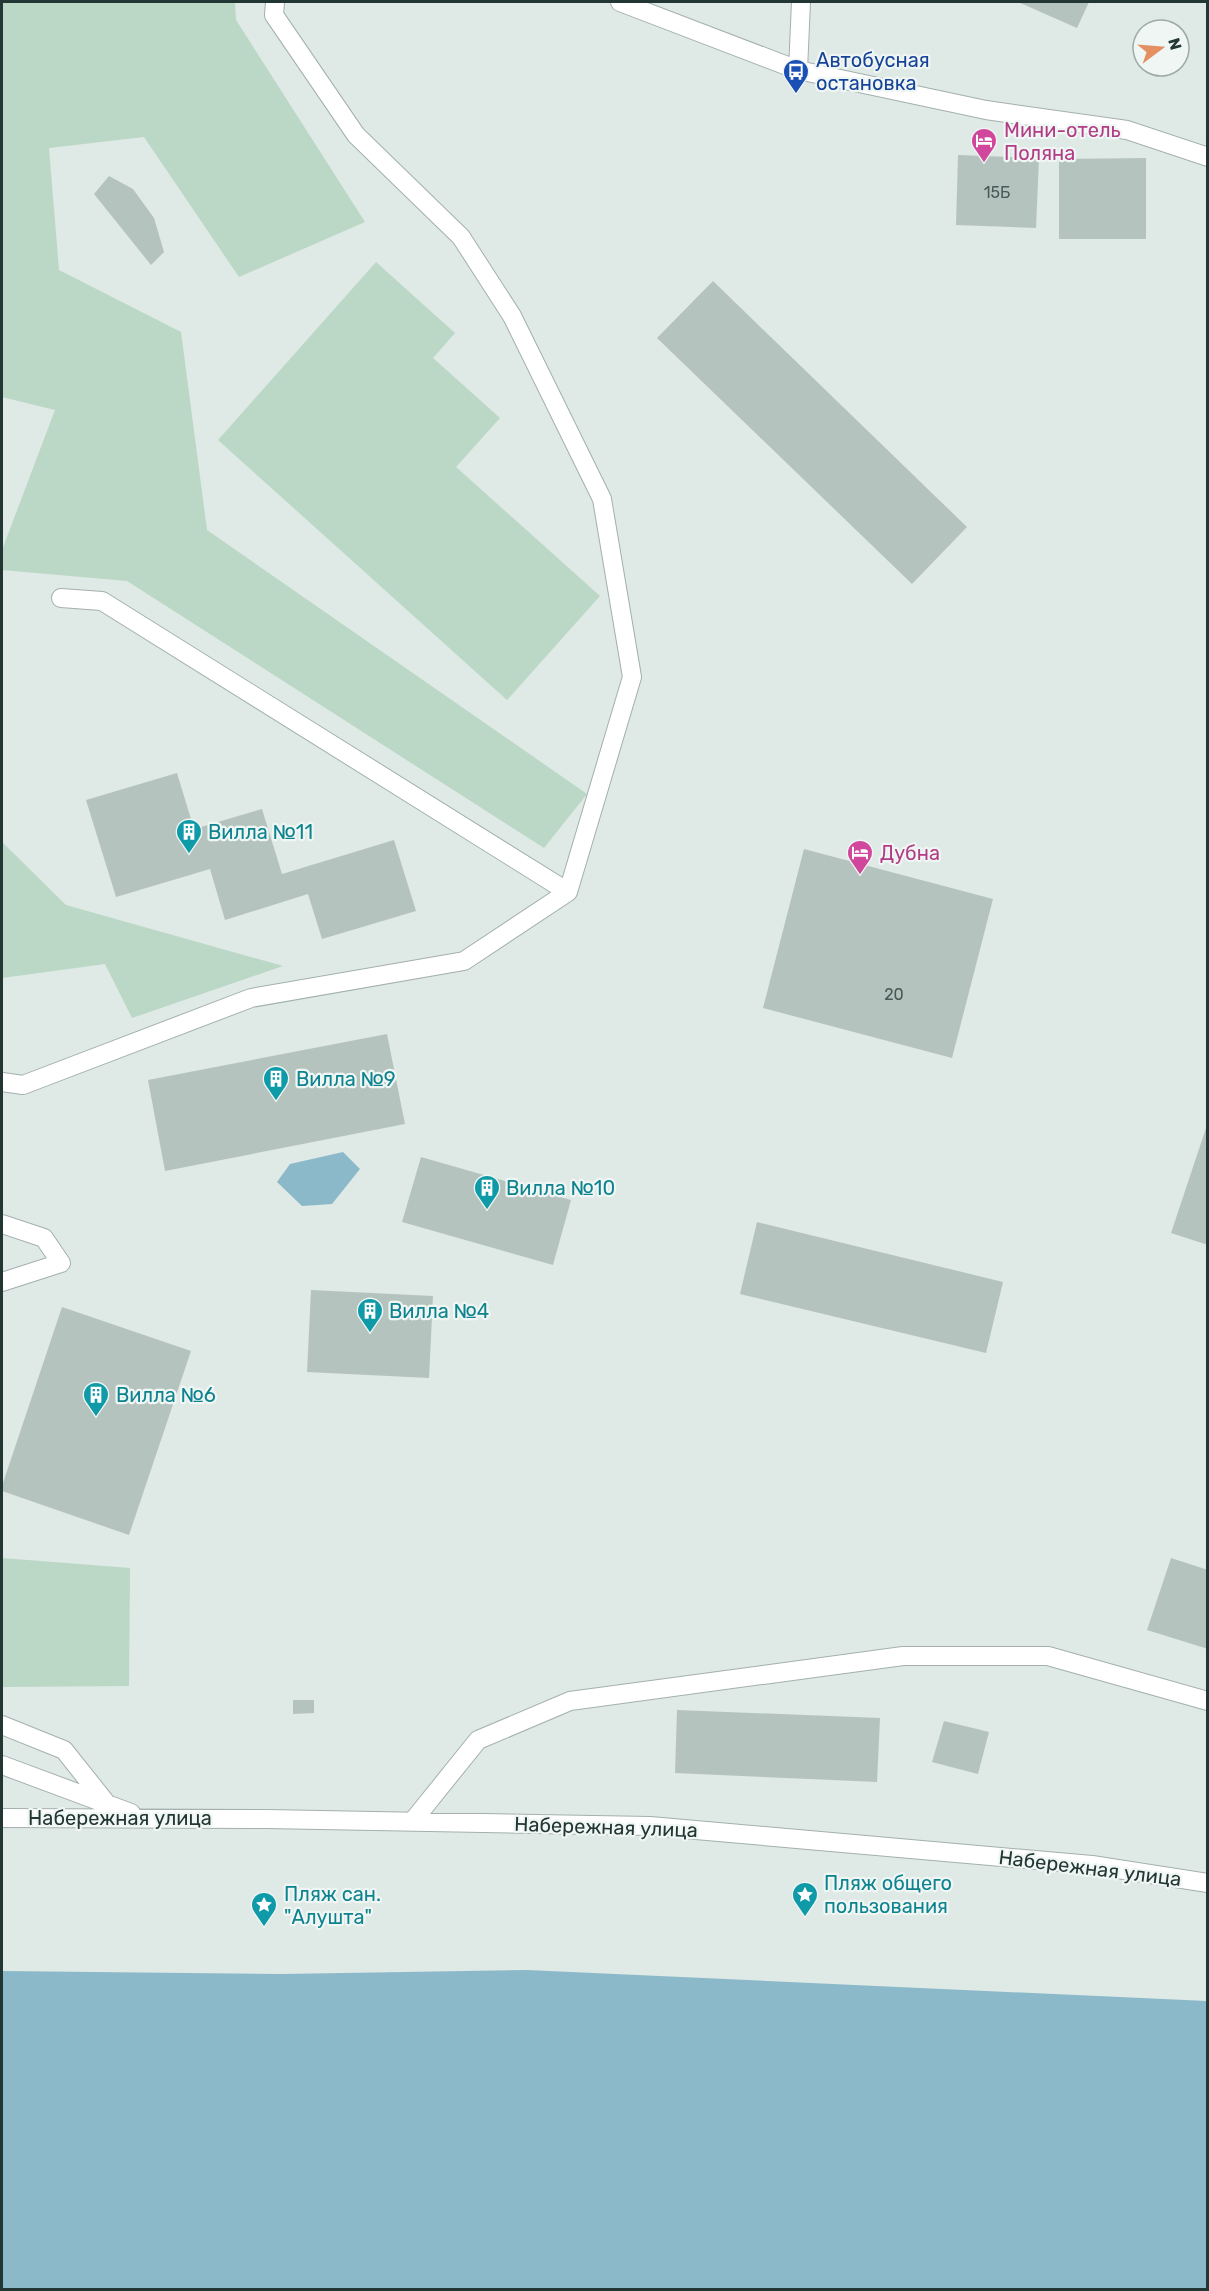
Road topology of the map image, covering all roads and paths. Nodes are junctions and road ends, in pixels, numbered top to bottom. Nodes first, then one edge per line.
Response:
1 (275, 2) edge
2 (620, 2) edge
3 (801, 2) edge
4 (798, 70) junction
5 (1208, 157) edge
6 (61, 598) dead end
7 (568, 892) junction
8 (2, 1082) edge
9 (2, 1224) edge
10 (2, 1282) edge
11 (1208, 1701) edge
12 (2, 1725) edge
13 (2, 1766) edge
14 (107, 1804) junction
15 (2, 1818) edge
16 (144, 1818) junction
17 (412, 1822) junction
18 (1208, 1883) edge

1 - 7 street
2 - 4 street
3 - 4 street
4 - 5 street
6 - 7 street
7 - 8 street
9 - 10 street
11 - 17 street
12 - 14 street
13 - 14 street
14 - 16 street
15 - 16 street, Набережная улица
16 - 17 street, Набережная улица
17 - 18 street, Набережная улица

